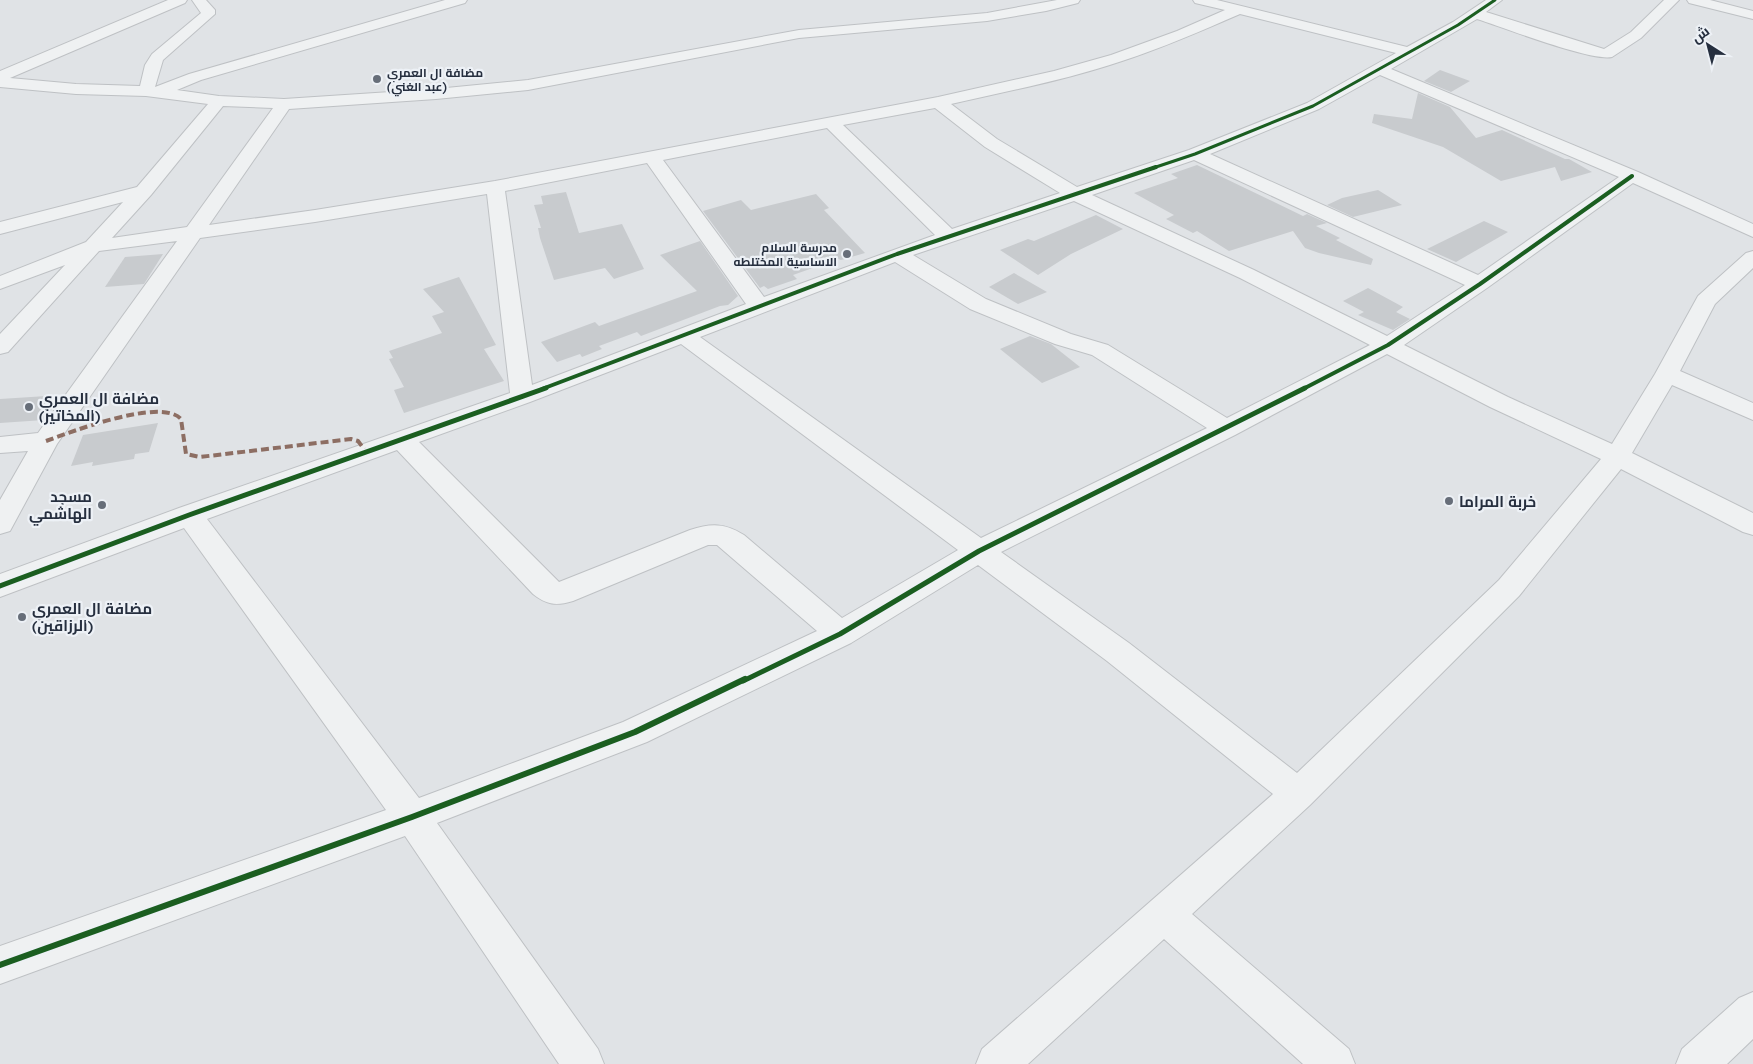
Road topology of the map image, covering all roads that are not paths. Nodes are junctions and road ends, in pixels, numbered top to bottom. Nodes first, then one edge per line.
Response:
1 (180, 0) edge
2 (199, 0) edge
3 (460, 0) edge
4 (1073, 0) edge
5 (1200, 0) edge
6 (1495, 0) edge
7 (1672, 0) edge
8 (1694, 0) edge
9 (1729, 4) edge
10 (1237, 10) junction
11 (1477, 14) junction
12 (1753, 15) edge
13 (1409, 52) junction
14 (1379, 69) junction
15 (0, 77) edge
16 (0, 82) edge
17 (153, 92) junction
18 (219, 101) junction
19 (938, 102) junction
20 (284, 104) junction
21 (831, 123) junction
22 (1195, 154) junction
23 (652, 158) junction
24 (1632, 176) junction
25 (495, 187) junction
26 (144, 191) junction
27 (1075, 194) junction
28 (0, 228) edge
29 (1753, 231) edge
30 (191, 234) junction
31 (948, 236) junction
32 (94, 246) junction
33 (897, 254) junction
34 (1753, 257) edge
35 (0, 283) edge
36 (1480, 284) junction
37 (759, 306) junction
38 (684, 336) junction
39 (1388, 345) junction
40 (0, 347) edge
41 (1667, 374) junction
42 (522, 397) junction
43 (1753, 412) edge
44 (1226, 429) junction
45 (402, 440) junction
46 (46, 441) junction
47 (0, 445) edge
48 (1617, 456) junction
49 (189, 515) junction
50 (0, 524) edge
51 (1753, 525) edge
52 (979, 551) junction
53 (0, 586) edge
54 (840, 634) junction
55 (1298, 794) junction
56 (412, 817) junction
57 (1165, 915) junction
58 (0, 965) edge
59 (1753, 1012) edge
60 (583, 1064) edge
61 (997, 1064) edge
62 (1334, 1064) edge
63 (1697, 1064) edge

1 - 15 street
2 - 17 street
3 - 17 street
4 - 20 street
5 - 10 street
6 - 11 street
7 - 11 street
8 - 9 street
9 - 12 street
10 - 13 street
10 - 19 street
11 - 13 street
13 - 14 street
14 - 22 street
14 - 24 street
16 - 17 street
17 - 18 street
18 - 20 street
18 - 26 street
19 - 21 street
19 - 27 street
20 - 30 street
21 - 23 street
21 - 31 street
22 - 27 street
22 - 36 street
23 - 25 street
23 - 37 street
24 - 29 street
24 - 36 street
25 - 30 street
25 - 42 street
26 - 28 street
26 - 32 street
27 - 31 street
27 - 39 street
30 - 32 street
30 - 46 street
31 - 33 street
32 - 35 street
32 - 40 street
33 - 37 street
33 - 44 street
34 - 41 street
36 - 39 street
37 - 38 street
38 - 42 street
38 - 52 street
39 - 44 street
39 - 48 street
41 - 43 street
41 - 48 street
42 - 45 street
44 - 52 street
45 - 49 street
45 - 54 street
46 - 47 street
46 - 50 street
48 - 51 street
48 - 55 street
49 - 53 street
49 - 56 street
52 - 54 street
52 - 55 street
54 - 56 street
55 - 57 street
56 - 58 street
56 - 60 street
57 - 61 street
57 - 62 street
59 - 63 street

